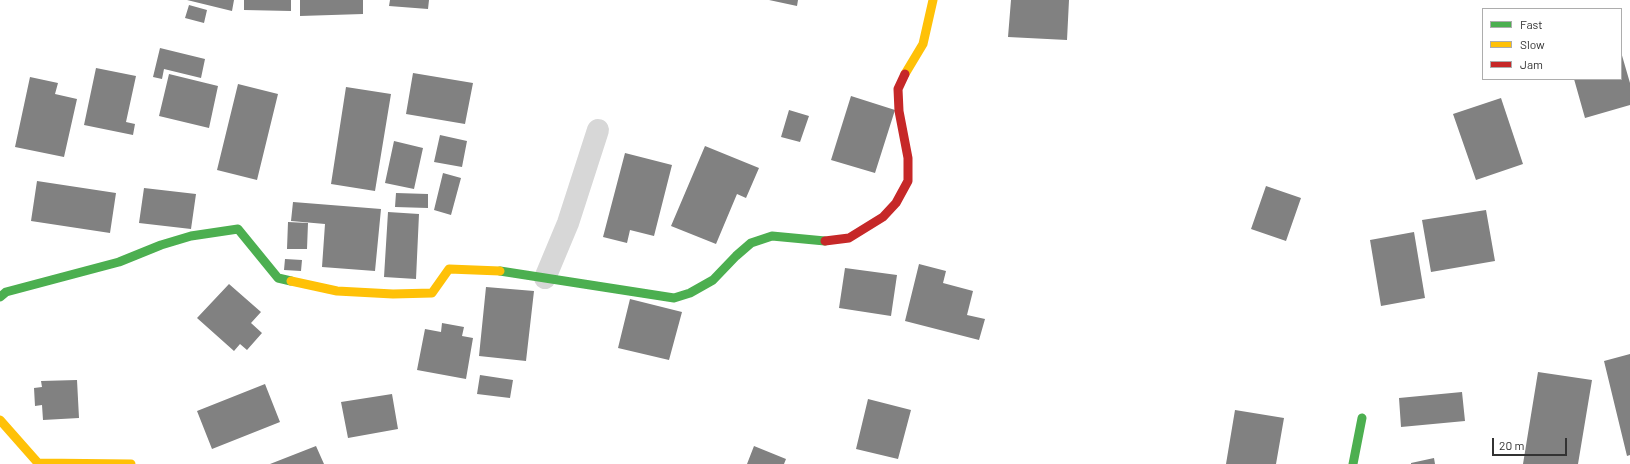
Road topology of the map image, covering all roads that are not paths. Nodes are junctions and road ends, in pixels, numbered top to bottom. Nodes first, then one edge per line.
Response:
1 (933, 0) edge
2 (598, 130) dead end
3 (546, 278) junction
4 (0, 297) edge
5 (1362, 418) dead end
6 (0, 420) edge
7 (131, 464) edge
8 (1354, 464) edge

1 - 3 street
2 - 3 street
3 - 4 street
5 - 8 street
6 - 7 street

